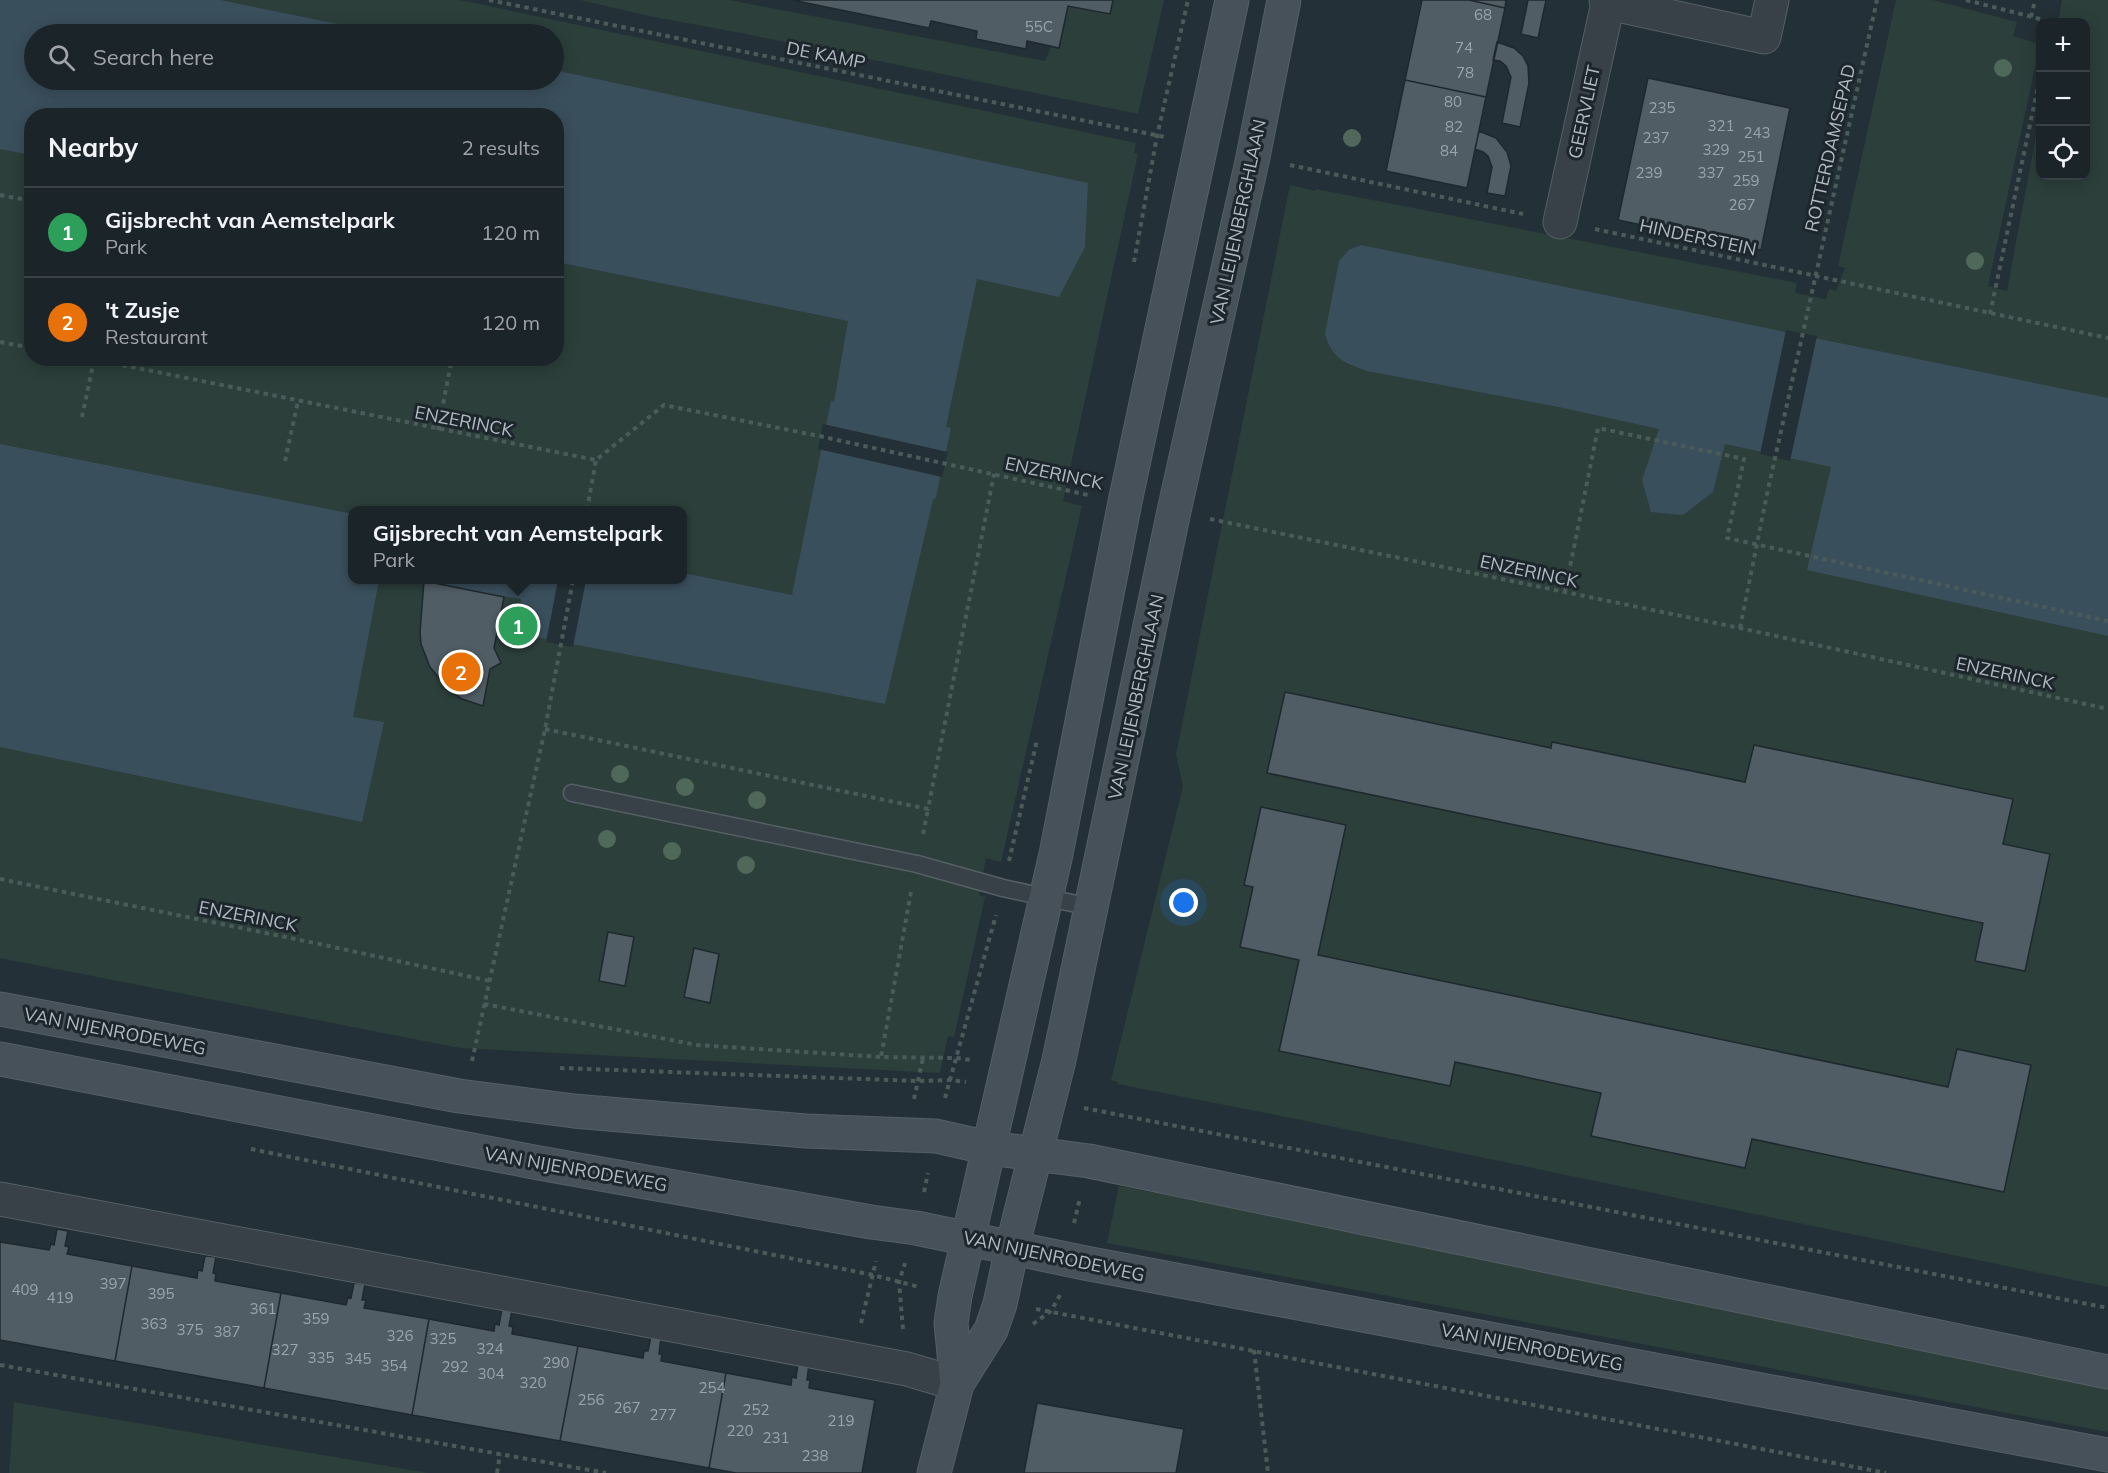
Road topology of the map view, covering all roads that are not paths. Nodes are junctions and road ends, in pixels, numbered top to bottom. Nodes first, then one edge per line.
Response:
1 (1232, 0) edge
2 (1284, 0) edge
3 (1772, 0) edge
4 (1607, 1) edge
5 (1678, 9) edge
6 (1560, 222) road end
7 (572, 793) dead end
8 (1046, 898) junction
9 (1090, 907) junction
10 (0, 1009) edge
11 (0, 1059) edge
12 (989, 1148) junction
13 (1036, 1155) junction
14 (0, 1199) edge
15 (968, 1239) junction
16 (1012, 1248) junction
17 (2108, 1372) edge
18 (957, 1384) junction
19 (2108, 1455) edge
20 (934, 1473) edge

1 - 8 main road, VAN LEIJENBERGHLAAN
2 - 9 main road, VAN LEIJENBERGHLAAN
3 - 5 street, GEERVLIET
4 - 5 street, GEERVLIET
4 - 6 street, GEERVLIET
7 - 8 lane
8 - 9 lane
8 - 12 main road, VAN LEIJENBERGHLAAN
9 - 13 main road, VAN LEIJENBERGHLAAN
10 - 12 main road, VAN NIJENRODEWEG
11 - 15 main road, VAN NIJENRODEWEG
12 - 13 main road, VAN NIJENRODEWEG
12 - 15 main road, VAN LEIJENBERGHLAAN
13 - 16 main road, VAN LEIJENBERGHLAAN
13 - 17 main road, VAN NIJENRODEWEG
14 - 18 street
15 - 16 main road, VAN NIJENRODEWEG
15 - 18 main road, VAN LEIJENBERGHLAAN
16 - 18 main road, VAN LEIJENBERGHLAAN
16 - 19 main road, VAN NIJENRODEWEG
18 - 20 main road, VAN LEIJENBERGHLAAN

